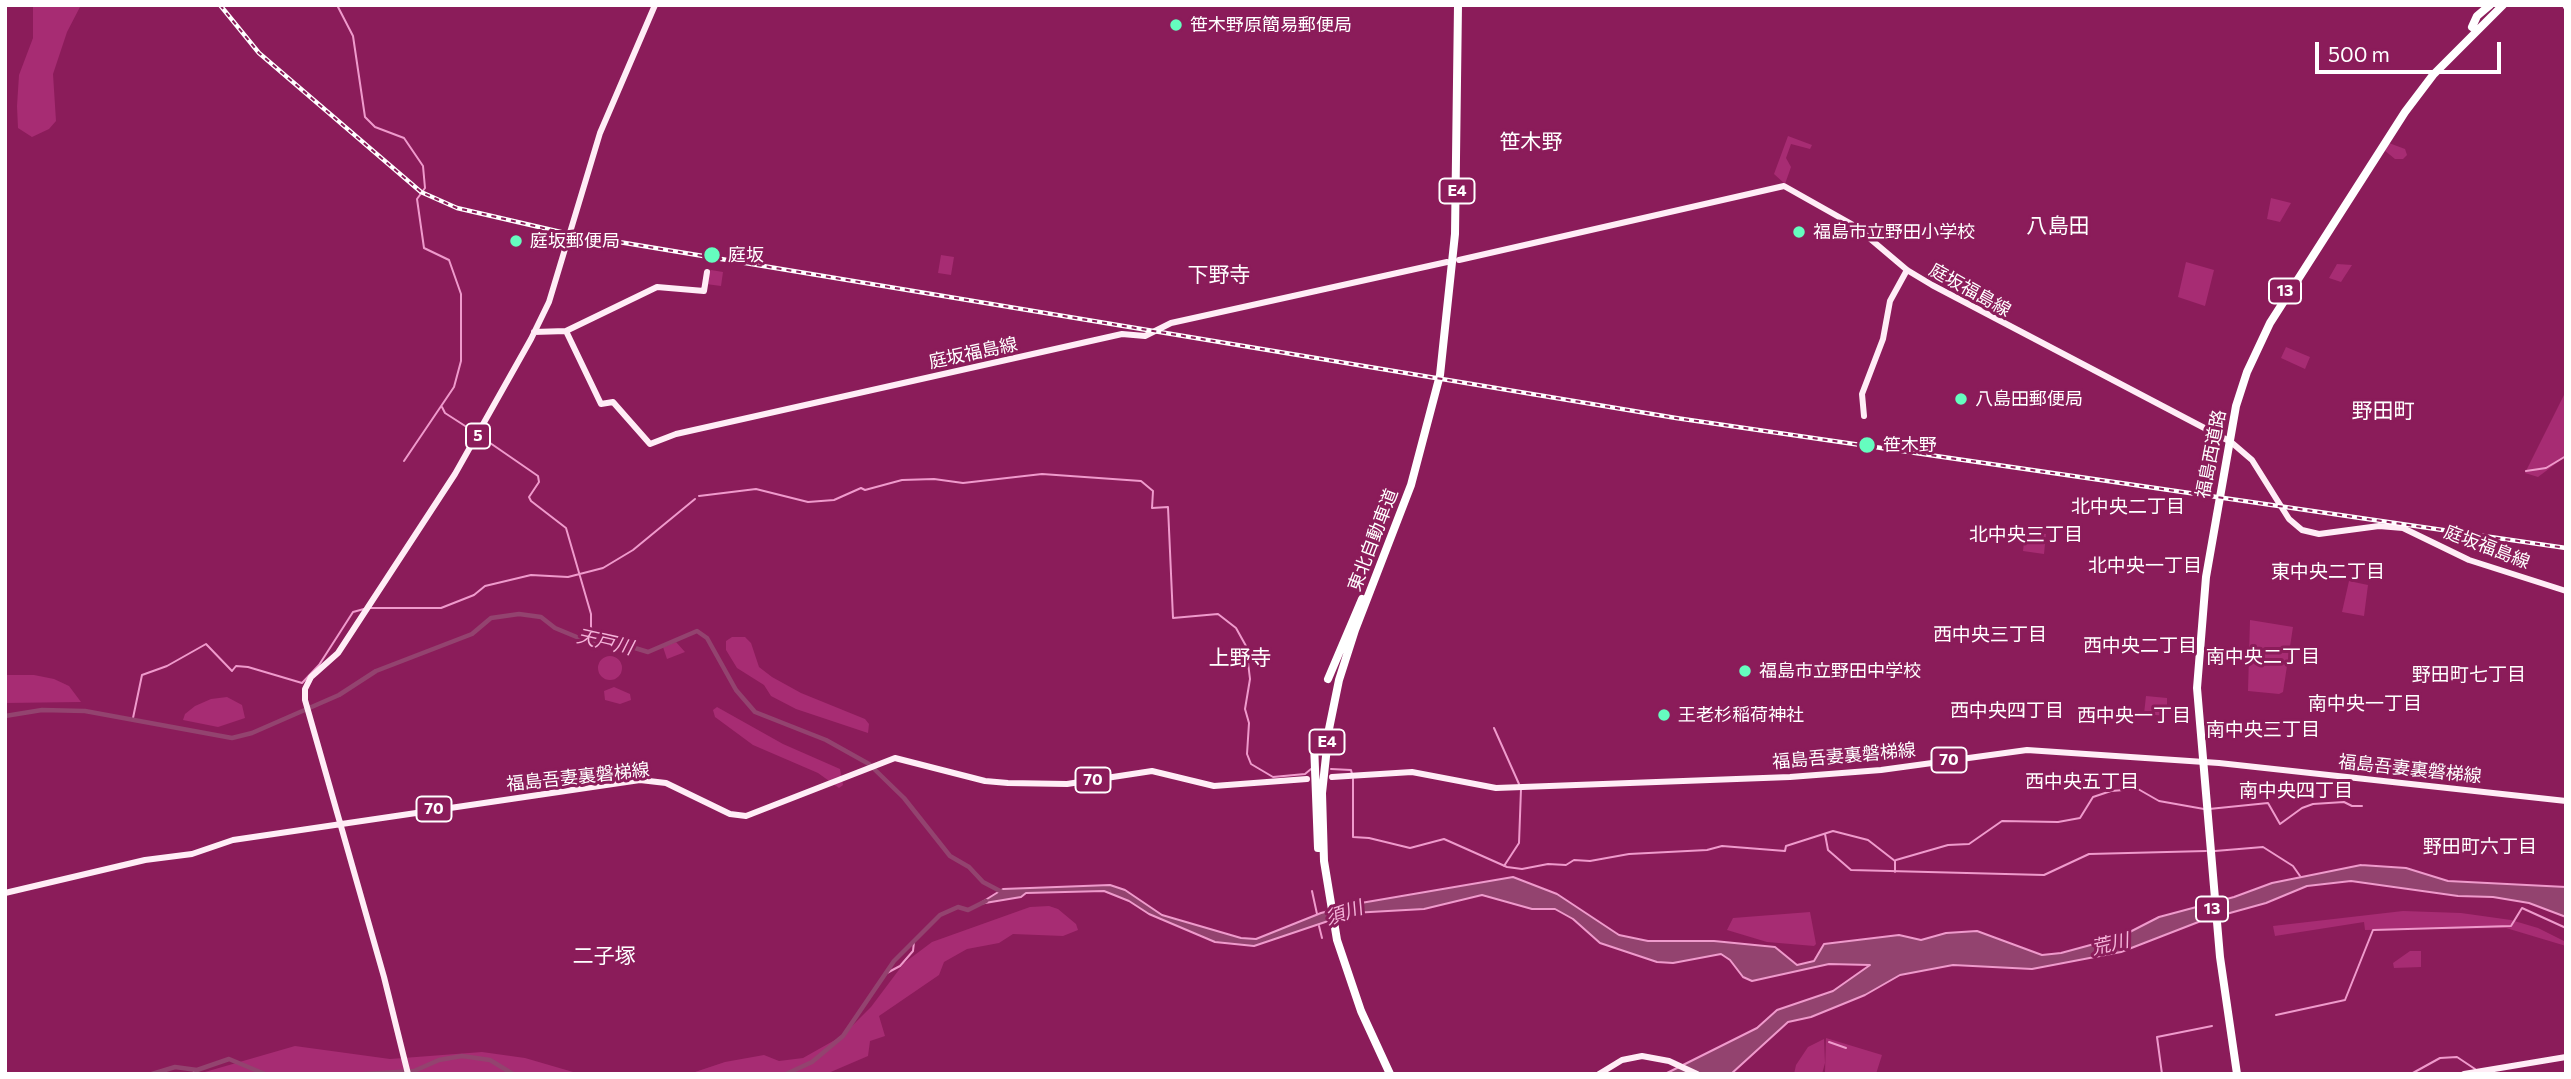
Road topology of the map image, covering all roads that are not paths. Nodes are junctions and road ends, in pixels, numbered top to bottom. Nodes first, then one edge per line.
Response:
1 (655, 5) edge
2 (1455, 5) edge
3 (2490, 5) edge
4 (2496, 5) edge
5 (2503, 5) edge
6 (2508, 5) edge
7 (2492, 15) junction
8 (2472, 27) junction
9 (1459, 260) dead end
10 (1447, 262) dead end
11 (1907, 270) junction
12 (707, 272) dead end
13 (566, 331) junction
14 (534, 332) junction
15 (2234, 406) junction
16 (1864, 416) dead end
17 (2566, 591) edge
18 (1365, 597) junction
19 (1345, 678) dead end
20 (1328, 679) dead end
21 (1314, 743) dead end
22 (1332, 744) dead end
23 (2199, 762) junction
24 (1332, 777) dead end
25 (1307, 779) dead end
26 (2566, 801) edge
27 (342, 823) junction
28 (1322, 861) junction
29 (5, 893) edge
30 (2566, 1058) edge
31 (409, 1074) edge
32 (1388, 1074) edge
33 (1599, 1074) edge
34 (1697, 1074) edge
35 (2235, 1074) edge
36 (2464, 1074) edge

1 - 14 main road, 5
2 - 18 highway, 東北自動車道 / E4
3 - 8 highway
4 - 8 highway, 福島西道路 / 13
5 - 7 highway, 福島西道路 / 13
6 - 7 highway
7 - 15 highway, 福島西道路 / 13
8 - 15 highway, 福島西道路 / 13
9 - 11 main road, 庭坂福島線
10 - 13 main road, 庭坂福島線
11 - 16 main road
11 - 17 main road, 庭坂福島線
12 - 13 main road
13 - 14 main road
14 - 27 main road, 5
15 - 23 highway, 福島西道路 / 13
18 - 19 highway
18 - 20 highway
18 - 28 highway, 東北自動車道 / E4
21 - 28 highway
22 - 28 highway
23 - 24 main road, 福島吾妻裏磐梯線 / 70
23 - 26 main road, 福島吾妻裏磐梯線 / 70
23 - 35 highway, 福島西道路 / 13
25 - 27 main road, 福島吾妻裏磐梯線 / 70
27 - 29 main road, 福島吾妻裏磐梯線 / 70
27 - 31 main road, 5
28 - 32 highway, 東北自動車道 / E4
30 - 36 main road
33 - 34 main road

